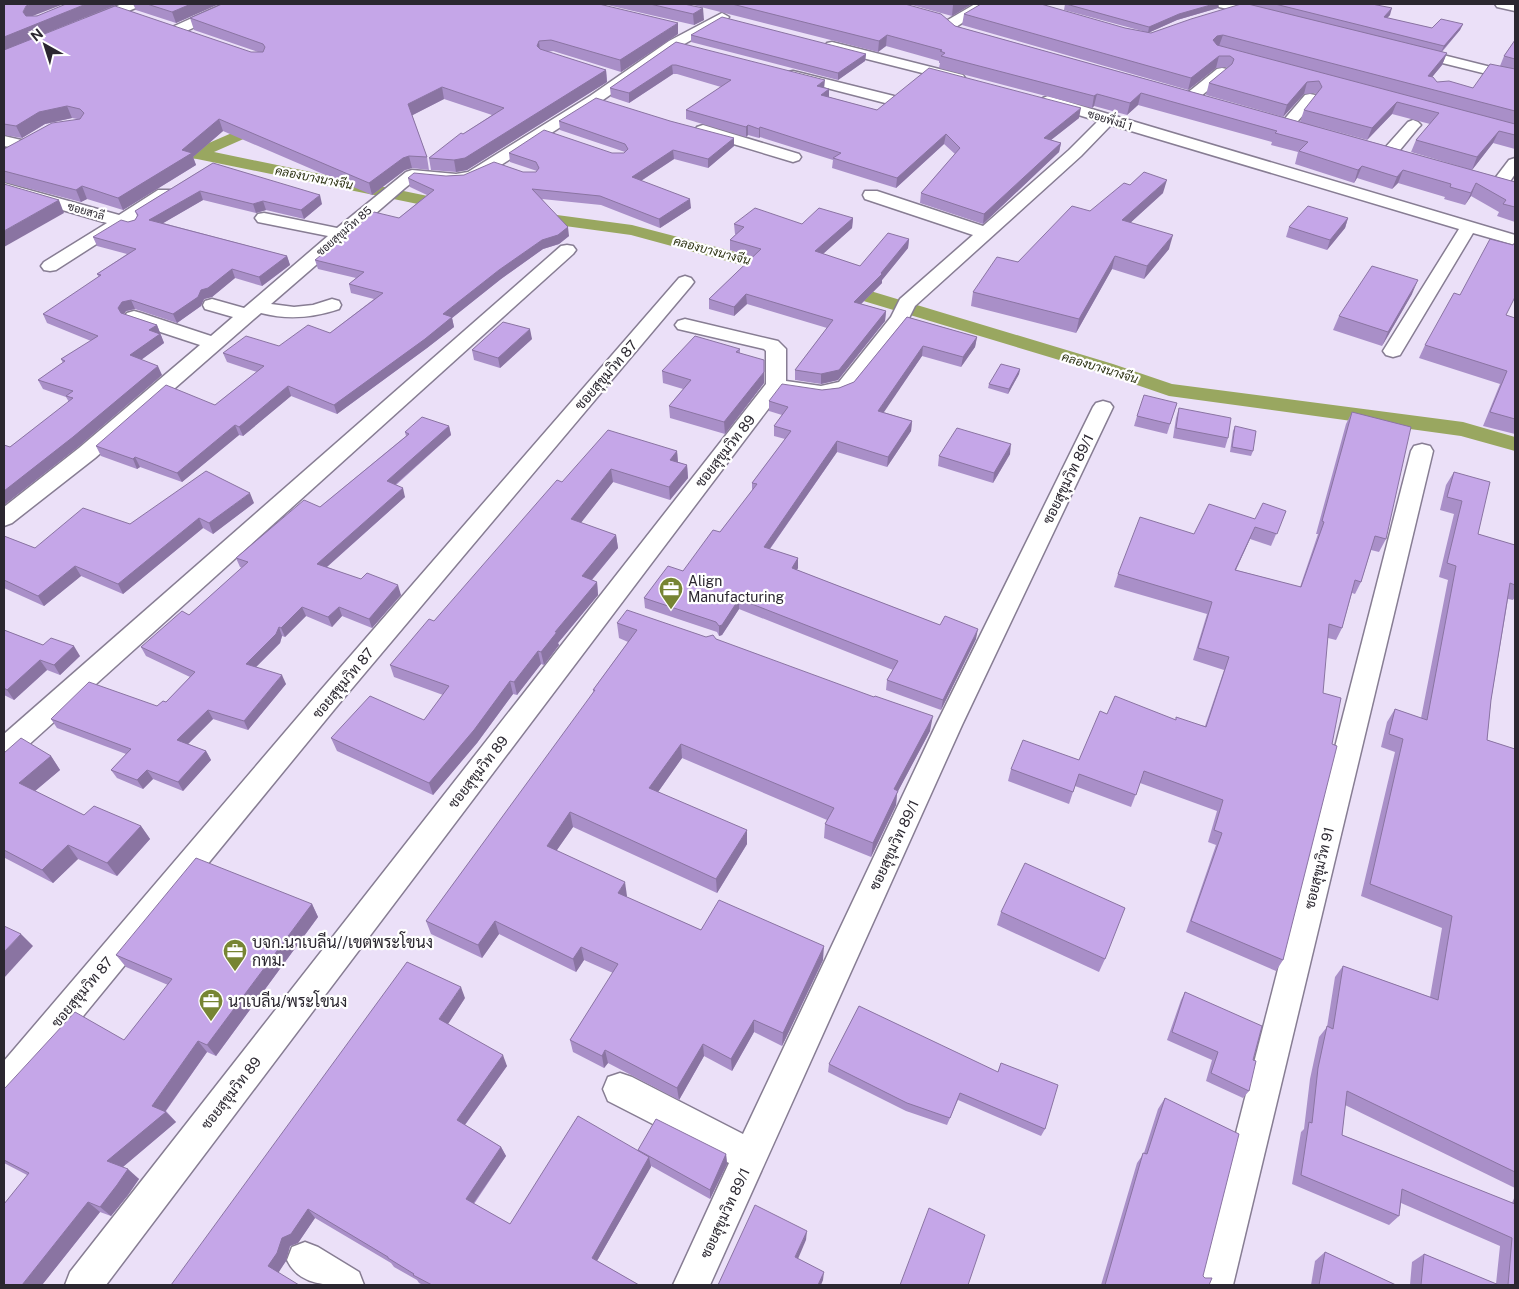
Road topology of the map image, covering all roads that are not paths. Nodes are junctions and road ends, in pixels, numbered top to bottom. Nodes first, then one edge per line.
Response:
1 (233, 4) edge
2 (984, 4) edge
3 (1224, 4) edge
4 (1502, 4) edge
5 (1515, 7) edge
6 (1242, 8) junction
7 (134, 10) edge
8 (705, 13) dead end
9 (1216, 16) edge
10 (1279, 18) edge
11 (83, 25) edge
12 (159, 25) edge
13 (678, 27) edge
14 (175, 31) junction
15 (696, 32) junction
16 (968, 34) edge
17 (198, 38) edge
18 (819, 42) edge
19 (674, 44) junction
20 (1393, 47) edge
21 (693, 49) edge
22 (1460, 64) junction
23 (777, 70) edge
24 (1222, 72) edge
25 (604, 74) edge
26 (1449, 76) dead end
27 (1515, 77) edge
28 (623, 80) junction
29 (973, 82) edge
30 (1030, 97) edge
31 (1310, 98) edge
32 (594, 99) junction
33 (889, 99) edge
34 (1210, 103) edge
35 (614, 104) edge
36 (1108, 119) junction
37 (1413, 125) dead end
38 (689, 126) edge
39 (1305, 130) edge
40 (543, 131) junction
41 (41, 135) edge
42 (562, 138) edge
43 (4, 141) edge
44 (24, 145) junction
45 (1370, 148) edge
46 (1389, 153) junction
47 (4, 156) edge
48 (793, 156) dead end
49 (1407, 158) edge
50 (1515, 162) edge
51 (494, 163) junction
52 (512, 169) edge
53 (1481, 179) edge
54 (179, 185) edge
55 (1499, 185) junction
56 (4, 188) edge
57 (1515, 189) edge
58 (871, 195) dead end
59 (264, 218) dead end
60 (120, 221) junction
61 (139, 226) edge
62 (1469, 226) junction
63 (986, 233) junction
64 (341, 234) junction
65 (1515, 240) edge
66 (567, 250) dead end
67 (50, 266) dead end
68 (686, 282) dead end
69 (212, 305) dead end
70 (332, 305) dead end
71 (252, 310) junction
72 (134, 317) edge
73 (685, 325) dead end
74 (214, 343) junction
75 (1393, 351) dead end
76 (776, 385) junction
77 (1103, 407) dead end
78 (1422, 451) dead end
79 (4, 518) edge
80 (4, 750) edge
81 (4, 1086) edge
82 (620, 1089) dead end
83 (751, 1156) junction
84 (305, 1260) dead end
85 (83, 1285) edge
86 (346, 1285) edge
87 (691, 1285) edge
88 (1215, 1285) edge

1 - 14 street
2 - 16 street
3 - 6 street
4 - 5 street
6 - 9 street
6 - 10 street
7 - 11 street
8 - 15 street, ซอยสุขุมวิท 85
12 - 14 street
13 - 15 street
14 - 17 street
15 - 19 street, ซอยสุขุมวิท 85
18 - 29 street
19 - 21 street
19 - 28 street, ซอยสุขุมวิท 85
20 - 22 street
22 - 26 street
22 - 27 street
23 - 33 street
24 - 34 street
25 - 28 street
28 - 32 street, ซอยสุขุมวิท 85
30 - 36 street, ซอยพึ่งมี 1
31 - 39 street
32 - 35 street
32 - 40 street, ซอยสุขุมวิท 85
36 - 62 street, ซอยพึ่งมี 1
36 - 63 street
37 - 46 street
38 - 48 street
40 - 42 street
40 - 51 street, ซอยสุขุมวิท 85
41 - 44 street
43 - 44 street
44 - 47 street
45 - 46 street
46 - 49 street
50 - 55 street
51 - 52 street
51 - 64 street, ซอยสุขุมวิท 85
53 - 55 street
54 - 60 street
55 - 57 street
56 - 60 street, ซอยสวลี
58 - 63 street
59 - 64 street
60 - 61 street, ซอยสวลี
60 - 67 street
62 - 65 street, ซอยพึ่งมี 1
62 - 75 street
63 - 76 street
64 - 71 street, ซอยสุขุมวิท 85
66 - 80 street
68 - 81 street, ซอยสุขุมวิท 87
69 - 71 street
70 - 71 street
71 - 74 street, ซอยสุขุมวิท 85
72 - 74 street
73 - 76 street
74 - 79 street, ซอยสุขุมวิท 85
76 - 85 street, ซอยสุขุมวิท 89
77 - 83 street, ซอยสุขุมวิท 89/1
78 - 88 street, ซอยสุขุมวิท 91
82 - 83 street
83 - 87 street, ซอยสุขุมวิท 89/1
84 - 86 street

